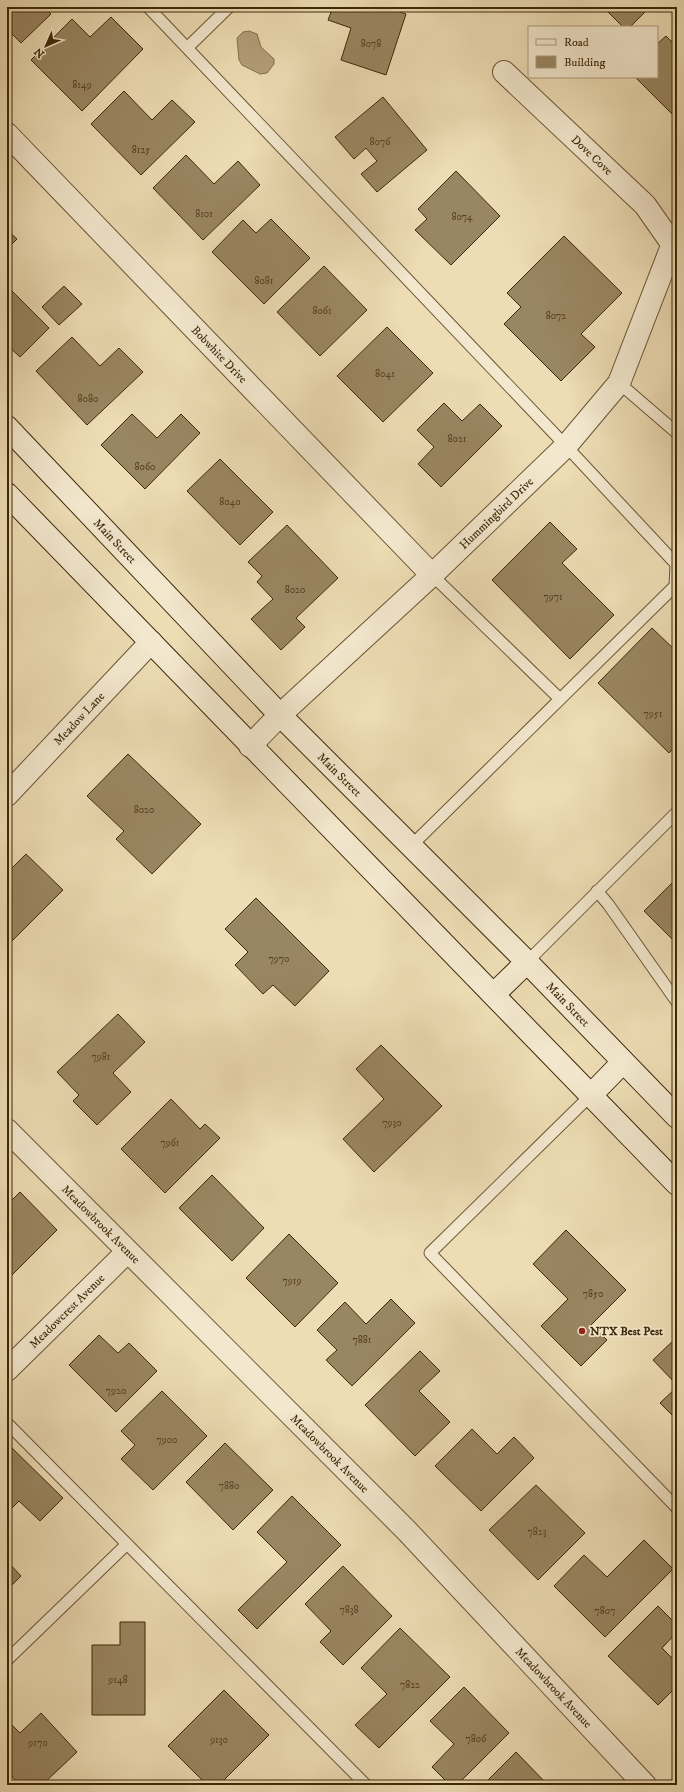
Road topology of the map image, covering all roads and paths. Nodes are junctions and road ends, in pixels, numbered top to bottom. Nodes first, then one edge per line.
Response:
1 (148, 7) edge
2 (230, 7) edge
3 (188, 47) junction
4 (504, 72) dead end
5 (7, 134) edge
6 (676, 242) edge
7 (619, 383) junction
8 (7, 427) edge
9 (677, 433) edge
10 (566, 446) junction
11 (7, 494) edge
12 (432, 574) junction
13 (151, 642) junction
14 (560, 699) junction
15 (280, 715) junction
16 (250, 746) junction
17 (7, 795) edge
18 (677, 812) edge
19 (411, 846) junction
20 (597, 891) junction
21 (527, 962) junction
22 (494, 994) junction
23 (677, 1002) edge
24 (624, 1062) junction
25 (591, 1095) junction
26 (677, 1117) edge
27 (7, 1130) edge
28 (677, 1184) edge
29 (127, 1252) junction
30 (7, 1370) edge
31 (7, 1423) edge
32 (677, 1508) edge
33 (127, 1544) junction
34 (7, 1660) edge
35 (366, 1785) edge
36 (645, 1785) edge

1 - 3 lane
2 - 3 lane
3 - 10 lane
4 - 6 street, Dove Cove
5 - 12 street, Bobwhite Drive
6 - 7 street, Hummingbird Drive
7 - 9 lane
7 - 10 street, Hummingbird Drive
8 - 15 street, Main Street
10 - 12 street, Hummingbird Drive
10 - 14 lane
11 - 13 street
12 - 14 lane
12 - 15 street, Hummingbird Drive
13 - 16 street
13 - 17 street, Meadow Lane
14 - 19 lane
15 - 16 street, Hummingbird Drive
15 - 19 street, Main Street
16 - 22 street
18 - 20 lane
19 - 21 street, Main Street
20 - 21 lane
20 - 23 lane
21 - 22 street
21 - 24 street, Main Street
22 - 25 street
24 - 25 street
24 - 26 street, Main Street
25 - 28 street
25 - 32 lane
27 - 29 street, Meadowbrook Avenue
29 - 30 street, Meadowcrest Avenue
29 - 36 street, Meadowbrook Avenue
31 - 33 lane
33 - 34 lane
33 - 35 lane

